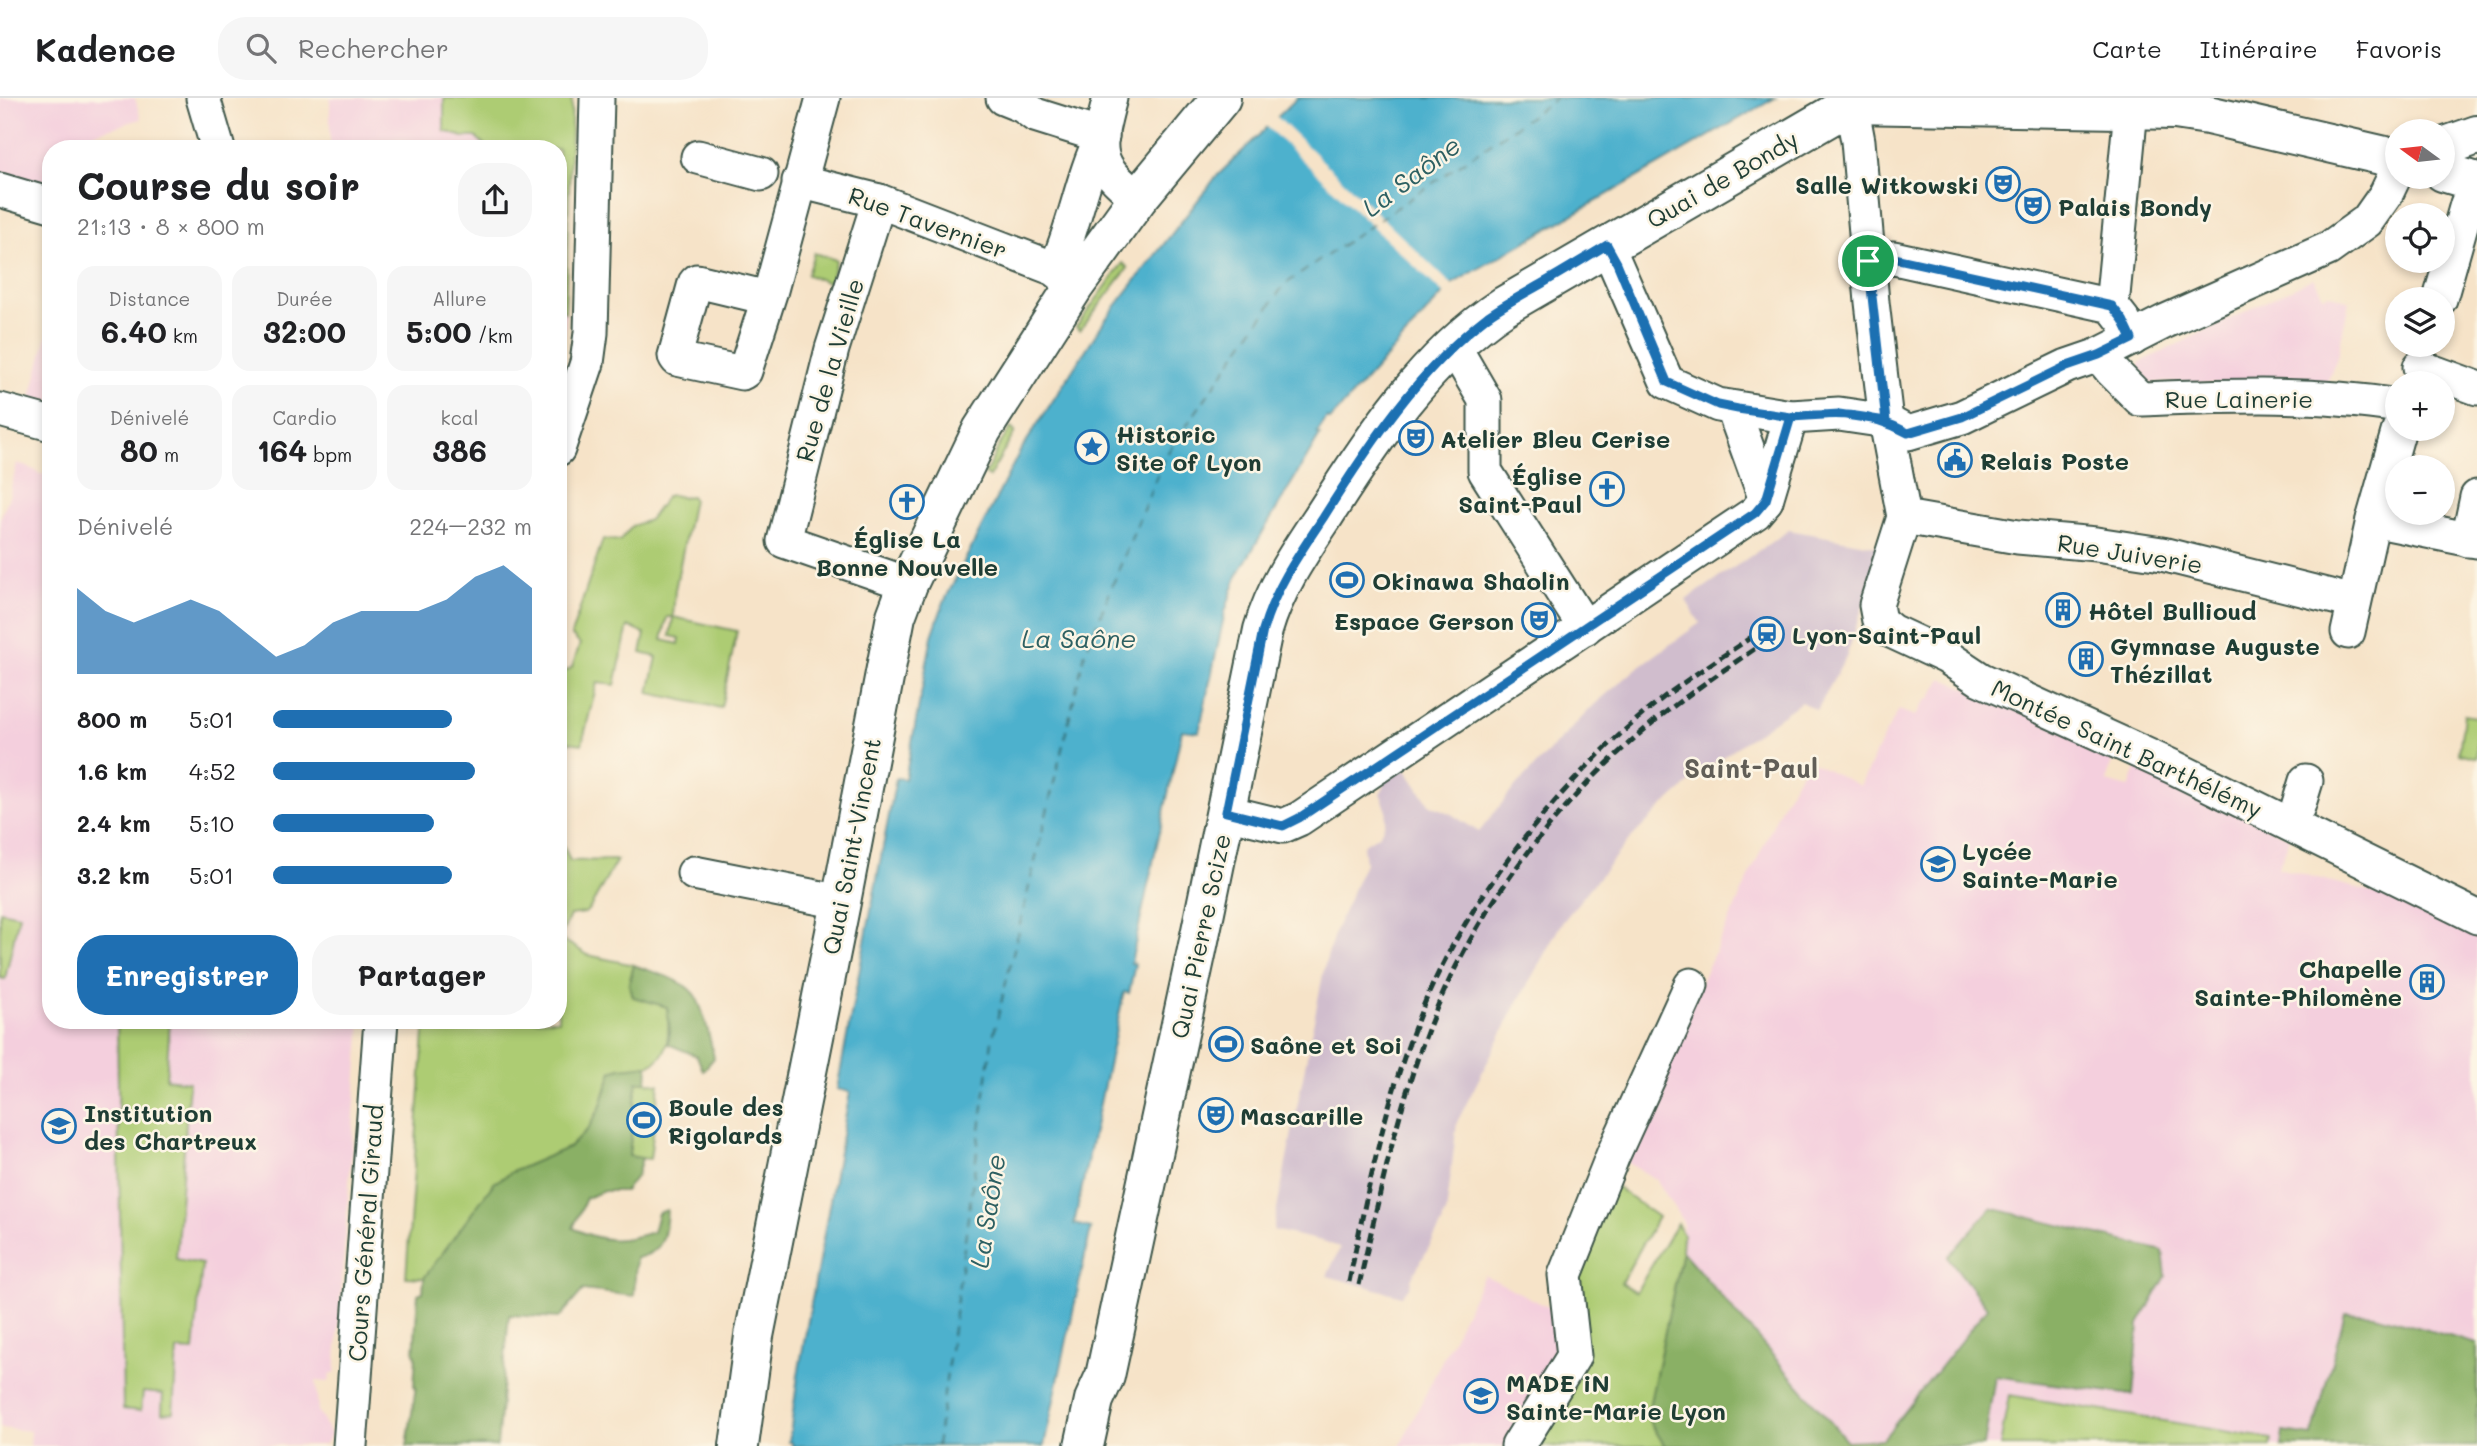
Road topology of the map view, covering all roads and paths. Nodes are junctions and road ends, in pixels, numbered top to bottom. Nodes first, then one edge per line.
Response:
1 (203, 98) edge
2 (597, 98) edge
3 (822, 98) edge
4 (1003, 98) edge
5 (1110, 98) edge
6 (1221, 98) edge
7 (1850, 101) edge
8 (2131, 109) junction
9 (2477, 135) edge
10 (1102, 136) junction
11 (215, 140) edge
12 (2455, 143) edge
13 (2385, 156) edge
14 (698, 157) dead end
15 (761, 174) dead end
16 (799, 181) junction
17 (2455, 181) edge
18 (2388, 189) edge
19 (0, 190) edge
20 (2472, 193) edge
21 (1138, 198) junction
22 (879, 201) junction
23 (42, 202) edge
24 (1607, 245) junction
25 (1868, 261) junction
26 (1065, 277) junction
27 (2444, 287) edge
28 (768, 298) junction
29 (2112, 306) junction
30 (1480, 323) joint
31 (2132, 339) junction
32 (1452, 348) junction
33 (2099, 355) junction
34 (2420, 365) edge
35 (2477, 388) edge
36 (2385, 404) edge
37 (1738, 409) junction
38 (0, 410) edge
39 (1791, 417) junction
40 (42, 422) edge
41 (567, 422) edge
42 (1888, 434) junction
43 (2396, 441) edge
44 (2477, 497) edge
45 (1766, 500) junction
46 (1904, 517) junction
47 (2373, 520) junction
48 (2473, 541) edge
49 (908, 584) junction
50 (1585, 628) junction
51 (1226, 812) junction
52 (694, 873) dead end
53 (841, 902) junction
54 (2477, 917) edge
55 (1691, 985) dead end
56 (380, 1029) edge
57 (350, 1446) edge
58 (739, 1446) edge
59 (1084, 1446) edge
60 (1518, 1446) edge

1 - 11 street
2 - 41 street
3 - 16 street
4 - 10 street
5 - 10 street
6 - 21 main road, Quai Saint-Vincent
7 - 8 main road
7 - 24 main road, Quai de Bondy
7 - 25 street
8 - 13 main road
8 - 29 street
9 - 12 main road
10 - 21 street
10 - 26 street, Quai Saint-Vincent
14 - 15 street
16 - 22 street, Rue Tavernier
16 - 28 street
17 - 20 main road
18 - 31 street
19 - 23 street
20 - 27 street
21 - 26 main road, Quai Saint-Vincent
22 - 26 street, Rue Tavernier
22 - 49 street, Rue de la Vieille
24 - 30 main road, Quai de Bondy
24 - 37 street
25 - 29 street
25 - 42 street
26 - 49 main road, Quai Saint-Vincent
28 - 28 street
29 - 31 street
30 - 32 main road, Quai Pierre Scize
31 - 33 street
32 - 50 street
32 - 51 main road, Quai Pierre Scize
33 - 36 street, Rue Lainerie
33 - 42 street
34 - 35 street
37 - 39 street
37 - 45 street
38 - 40 street
39 - 42 street
39 - 45 street
42 - 46 street
43 - 47 street
44 - 48 street
45 - 50 street
46 - 47 street, Rue Juiverie
46 - 54 street, Montée Saint Barthélémy
47 - 48 street
49 - 53 main road, Quai Saint-Vincent
50 - 51 street
51 - 59 main road, Quai Pierre Scize
52 - 53 street
53 - 58 main road, Quai Saint-Vincent
55 - 60 street
56 - 57 street, Cours Général Giraud

